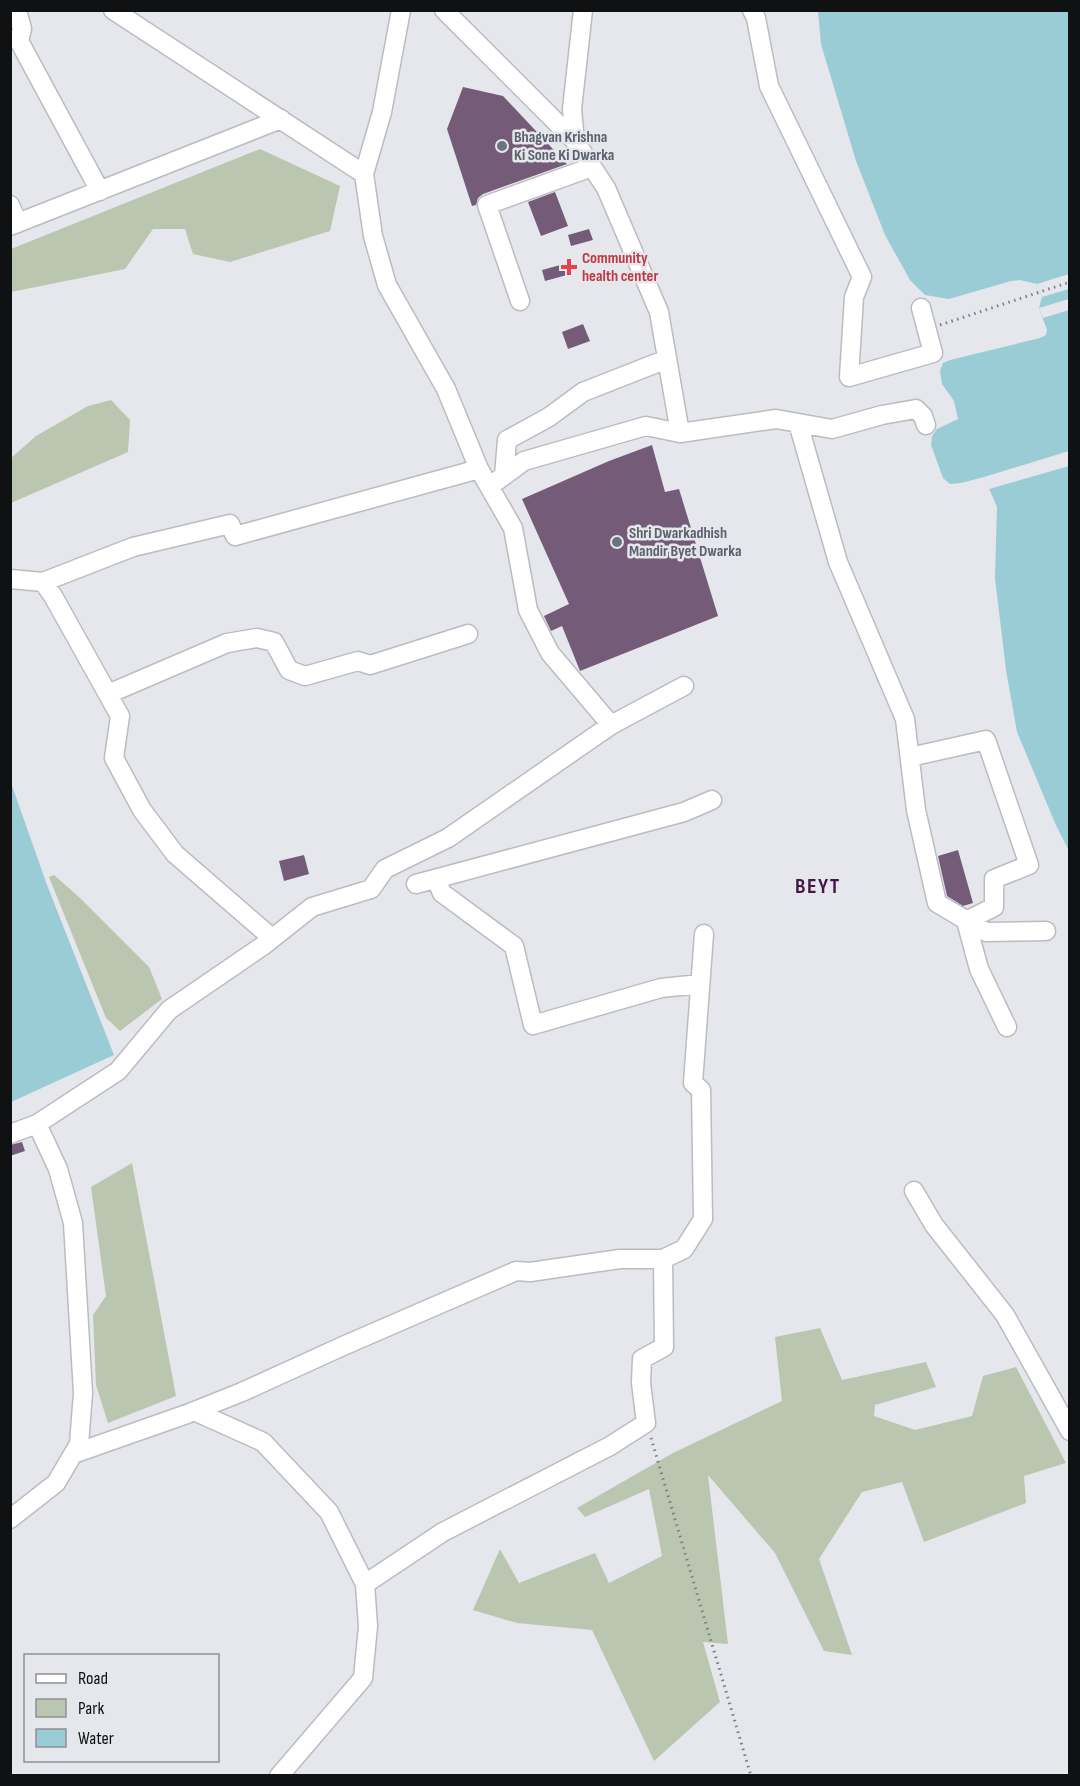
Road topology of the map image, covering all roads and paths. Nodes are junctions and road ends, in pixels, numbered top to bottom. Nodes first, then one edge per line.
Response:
1 (17, 10) edge
2 (113, 10) edge
3 (401, 10) edge
4 (444, 10) edge
5 (583, 10) edge
6 (752, 10) edge
7 (281, 119) junction
8 (575, 141) junction
9 (592, 167) junction
10 (364, 174) junction
11 (100, 191) junction
12 (10, 205) edge
13 (14, 225) edge
14 (1070, 282) edge
15 (520, 301) dead end
16 (921, 308) dead end
17 (927, 330) junction
18 (667, 359) junction
19 (798, 423) junction
20 (926, 425) dead end
21 (680, 432) junction
22 (479, 469) junction
23 (497, 481) junction
24 (10, 579) edge
25 (43, 582) junction
26 (468, 634) dead end
27 (684, 686) dead end
28 (108, 694) junction
29 (611, 725) junction
30 (910, 758) junction
31 (712, 800) dead end
32 (436, 879) junction
33 (416, 884) dead end
34 (966, 921) junction
35 (1046, 931) dead end
36 (704, 934) dead end
37 (272, 938) junction
38 (700, 984) junction
39 (1007, 1027) dead end
40 (37, 1124) junction
41 (10, 1134) edge
42 (914, 1191) dead end
43 (663, 1260) junction
44 (194, 1411) junction
45 (646, 1422) junction
46 (1070, 1431) edge
47 (73, 1454) junction
48 (10, 1519) edge
49 (365, 1584) junction
50 (279, 1776) edge
51 (751, 1776) edge

1 - 11 street
2 - 7 street
3 - 10 street
4 - 8 street
5 - 8 street
6 - 17 street
7 - 10 street
7 - 11 street
8 - 9 street
9 - 15 street
9 - 18 street
10 - 22 street
11 - 13 street
12 - 13 street
14 - 17 path
16 - 17 street
18 - 21 street
18 - 23 street
19 - 20 street
19 - 21 street
19 - 30 street
21 - 23 street
22 - 23 street
22 - 25 street
23 - 29 street
24 - 25 street
25 - 28 street
26 - 28 street
27 - 29 street
28 - 37 street
29 - 37 street
30 - 34 street
30 - 34 street
31 - 32 street
32 - 33 street
32 - 38 street
34 - 35 street
34 - 39 street
36 - 38 street
37 - 40 street
38 - 43 street
40 - 41 street
40 - 47 street
42 - 46 street
43 - 44 street
43 - 45 street
44 - 47 street
44 - 49 street
45 - 49 street
45 - 51 path
47 - 48 street
49 - 50 street

